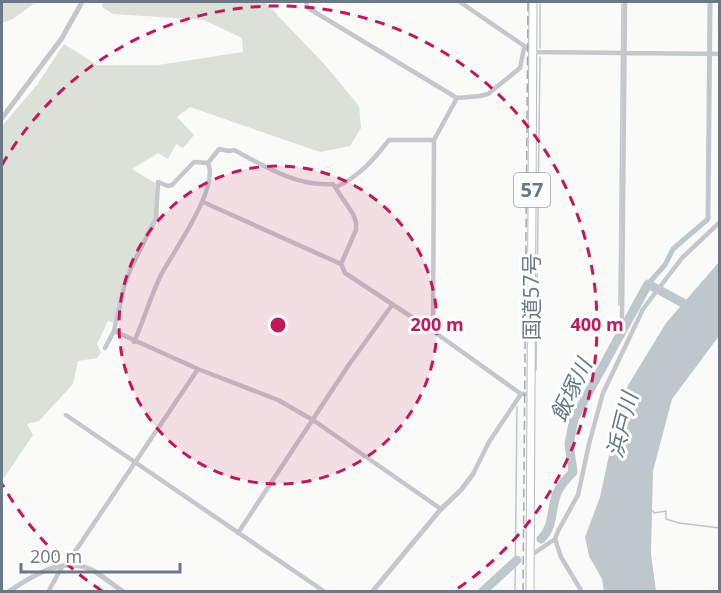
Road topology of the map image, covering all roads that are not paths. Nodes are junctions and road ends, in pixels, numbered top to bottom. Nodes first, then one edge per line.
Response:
1 (81, 2) edge
2 (306, 2) edge
3 (460, 2) edge
4 (533, 2) edge
5 (625, 2) edge
6 (524, 48) junction
7 (533, 52) junction
8 (624, 53) junction
9 (720, 54) edge
10 (457, 98) junction
11 (2, 118) edge
12 (434, 140) junction
13 (208, 163) junction
14 (336, 187) junction
15 (203, 202) junction
16 (720, 222) edge
17 (341, 264) junction
18 (392, 305) junction
19 (622, 317) dead end
20 (114, 331) junction
21 (433, 331) junction
22 (134, 342) junction
23 (105, 348) dead end
24 (198, 369) junction
25 (521, 394) junction
26 (531, 394) junction
27 (66, 415) dead end
28 (312, 420) junction
29 (135, 462) junction
30 (473, 474) joint
31 (441, 509) junction
32 (238, 532) junction
33 (555, 539) junction
34 (530, 556) junction
35 (74, 566) junction
36 (62, 567) junction
37 (8, 591) edge
38 (48, 591) edge
39 (124, 591) edge
40 (326, 591) edge
41 (372, 591) edge
42 (530, 591) edge
43 (582, 591) edge

1 - 11 street
2 - 10 street
3 - 6 street
4 - 7 highway, 国道57号 / 57
5 - 8 street
6 - 7 street
6 - 10 street
7 - 8 street
7 - 26 highway, 国道57号 / 57
8 - 9 street
8 - 19 street
10 - 12 street
12 - 14 street
12 - 21 street
13 - 14 street
13 - 15 street
13 - 20 street
14 - 17 street
15 - 17 street
15 - 22 street
16 - 33 street
17 - 18 street
18 - 21 street
18 - 28 street
20 - 22 street
20 - 23 street
21 - 25 street
22 - 24 street
24 - 28 street
24 - 29 street
25 - 26 street
25 - 30 street
26 - 34 highway, 国道57号 / 57
27 - 29 street
28 - 31 street
28 - 32 street
29 - 32 street
29 - 35 street
30 - 31 street
31 - 41 street
32 - 40 street
33 - 34 street
33 - 43 street
34 - 42 highway, 国道57号 / 57
35 - 36 street
35 - 39 street
36 - 37 street
36 - 38 street

